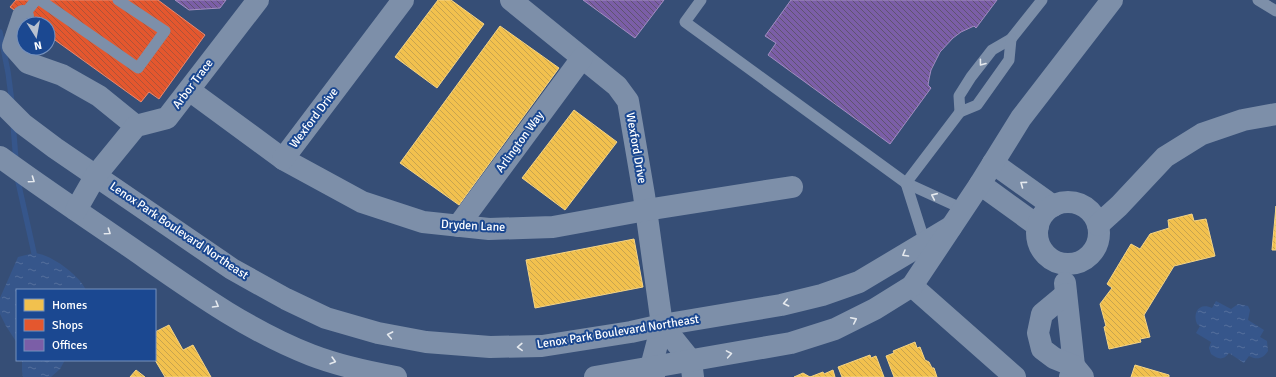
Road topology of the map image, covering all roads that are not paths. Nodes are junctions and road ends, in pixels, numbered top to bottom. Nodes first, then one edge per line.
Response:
1 (40, 0) edge
2 (118, 0) edge
3 (258, 0) edge
4 (403, 0) edge
5 (510, 0) edge
6 (701, 0) edge
7 (1042, 0) edge
8 (1258, 0) edge
9 (1105, 3) edge
10 (29, 8) edge
11 (1276, 11) edge
12 (1011, 39) junction
13 (582, 58) junction
14 (189, 90) junction
15 (0, 101) edge
16 (960, 112) junction
17 (1276, 114) edge
18 (136, 126) junction
19 (0, 157) edge
20 (283, 159) junction
21 (993, 163) junction
22 (96, 175) junction
23 (906, 183) junction
24 (980, 184) junction
25 (792, 187) dead end
26 (1053, 206) junction
27 (963, 208) junction
28 (76, 210) junction
29 (646, 210) junction
30 (1098, 225) junction
31 (458, 226) junction
32 (1038, 226) junction
33 (951, 228) junction
34 (925, 242) junction
35 (1062, 263) junction
36 (912, 286) junction
37 (1066, 294) junction
38 (662, 325) junction
39 (692, 369) edge
40 (653, 372) edge
41 (1076, 374) edge
42 (396, 377) edge
43 (594, 377) edge
44 (1015, 377) edge

1 - 2 lane
3 - 14 street, Arbor Trace
4 - 20 street, Wexford Drive
5 - 13 street, Wexford Drive
6 - 23 lane
7 - 12 lane
8 - 11 lane
9 - 21 street
10 - 18 street
12 -> 16 lane
12 - 16 lane
13 - 29 street, Wexford Drive
13 - 31 street, Arlington Way
14 - 18 street, Arbor Trace
14 - 20 street, Dryden Lane
15 - 22 street, Lenox Park Boulevard Northeast
16 - 23 lane
17 - 30 street
18 - 22 street
19 -> 28 street
20 - 31 street, Dryden Lane
21 - 24 street
26 -> 21 street
22 - 28 street
38 -> 22 street, Lenox Park Boulevard Northeast
27 -> 23 lane
23 - 34 lane
24 - 27 street
24 - 32 street
25 - 29 street, Dryden Lane
26 - 30 street
26 - 32 street
27 - 33 street
28 -> 42 street
29 - 31 street, Dryden Lane
29 - 38 street, Wexford Drive
30 - 35 street
32 - 35 street
33 - 34 street, Lenox Park Boulevard Northeast
33 - 36 street
34 -> 38 street, Lenox Park Boulevard Northeast
35 - 37 street
39 -> 36 street
36 - 44 street
37 - 41 street
37 - 41 street
38 - 39 street
38 - 40 street
39 - 40 street
40 - 43 street

